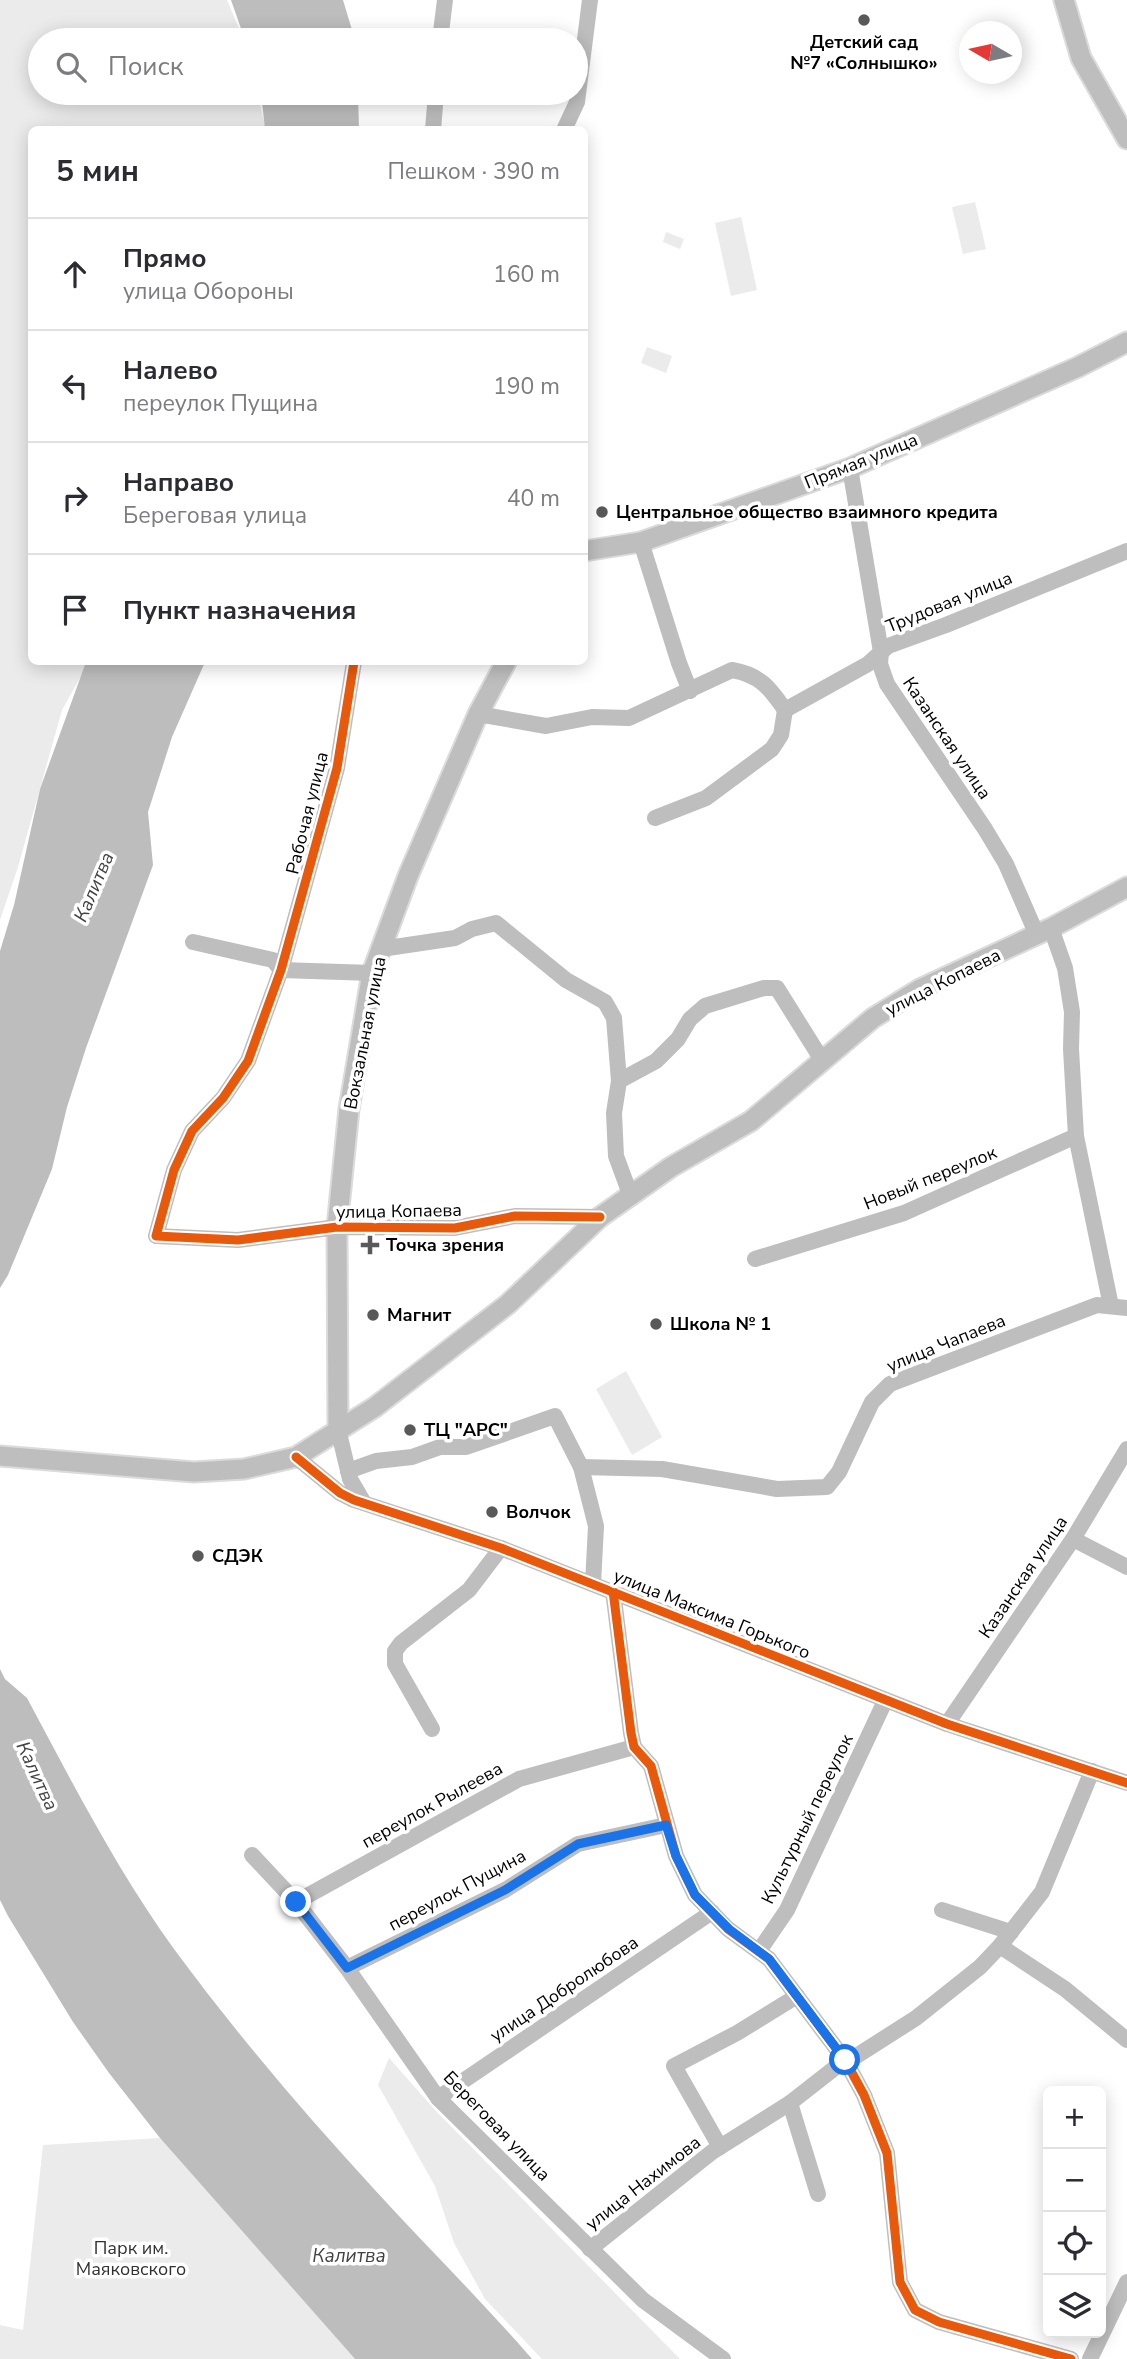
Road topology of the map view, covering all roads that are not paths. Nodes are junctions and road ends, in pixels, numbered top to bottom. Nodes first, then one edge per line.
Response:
1 (445, 0) edge
2 (590, 0) edge
3 (1064, 0) edge
4 (442, 28) edge
5 (586, 28) edge
6 (435, 105) edge
7 (576, 105) edge
8 (433, 126) edge
9 (566, 126) edge
10 (1127, 139) edge
11 (1127, 342) edge
12 (850, 468) junction
13 (641, 542) junction
14 (588, 550) edge
15 (1127, 551) edge
16 (881, 652) junction
17 (354, 665) edge
18 (504, 665) edge
19 (691, 691) junction
20 (785, 710) junction
21 (478, 715) junction
22 (655, 818) dead end
23 (1127, 887) edge
24 (1044, 931) junction
25 (193, 942) dead end
26 (381, 949) junction
27 (281, 970) junction
28 (372, 973) junction
29 (822, 1060) junction
30 (619, 1080) junction
31 (1076, 1136) junction
32 (630, 1194) junction
33 (600, 1217) junction
34 (337, 1227) junction
35 (156, 1237) joint
36 (755, 1259) dead end
37 (1119, 1307) edge
38 (338, 1429) junction
39 (1127, 1449) edge
40 (0, 1456) edge
41 (296, 1457) junction
42 (581, 1467) junction
43 (348, 1471) junction
44 (364, 1503) junction
45 (1073, 1539) junction
46 (501, 1548) junction
47 (1127, 1567) edge
48 (593, 1584) junction
49 (613, 1591) junction
50 (885, 1701) junction
51 (947, 1724) junction
52 (432, 1729) dead end
53 (634, 1747) junction
54 (1093, 1771) junction
55 (1127, 1783) edge
56 (666, 1825) junction
57 (252, 1855) dead end
58 (296, 1902) junction
59 (943, 1910) dead end
60 (712, 1913) junction
61 (1011, 1932) junction
62 (1000, 1946) junction
63 (759, 1951) junction
64 (347, 1968) junction
65 (797, 1996) junction
66 (1127, 2040) edge
67 (845, 2060) junction
68 (438, 2098) junction
69 (790, 2103) junction
70 (720, 2147) junction
71 (818, 2194) dead end
72 (590, 2249) junction
73 (1127, 2282) edge
74 (723, 2359) edge
75 (1072, 2359) edge
76 (1090, 2359) edge

1 - 4 street
2 - 5 street
3 - 10 main road
6 - 8 street
7 - 9 street
11 - 12 main road, Прямая улица
12 - 13 main road, Прямая улица
12 - 16 street, Казанская улица
13 - 14 main road, Прямая улица
13 - 19 street
15 - 16 street, Трудовая улица
16 - 20 street, Трудовая улица
16 - 24 street, Казанская улица
17 - 27 street, Рабочая улица
18 - 21 main road, Вокзальная улица
19 - 20 street
19 - 21 street
20 - 22 street
21 - 26 main road, Вокзальная улица
23 - 24 main road, улица Копаева
24 - 29 main road, улица Копаева
24 - 31 street, Казанская улица
25 - 27 street
26 - 28 main road, Вокзальная улица
26 - 30 street
27 - 28 street
27 - 35 street, Рабочая улица
28 - 34 main road, Вокзальная улица
29 - 30 street
29 - 32 main road, улица Копаева
30 - 32 street
31 - 36 street, Новый переулок
31 - 37 street, Казанская улица
32 - 33 main road, улица Копаева
33 - 34 street, улица Копаева
33 - 38 main road, улица Копаева
34 - 35 street, улица Копаева
34 - 38 main road, Вокзальная улица
37 - 42 street, улица Чапаева
38 - 41 main road, улица Копаева
38 - 43 street
39 - 45 street, Казанская улица
40 - 41 main road
41 - 44 street, улица Максима Горького
42 - 43 street
42 - 48 street
43 - 44 street
44 - 46 street, улица Максима Горького
45 - 47 street
45 - 51 street, Казанская улица
46 - 48 street, улица Максима Горького
46 - 52 street
48 - 49 street, улица Максима Горького
49 - 50 street, улица Максима Горького
49 - 53 street
50 - 51 street, улица Максима Горького
50 - 63 street, Культурный переулок
51 - 54 street, улица Максима Горького
53 - 56 street
53 - 58 street, переулок Рылеева
54 - 55 street, улица Максима Горького
54 - 61 street, улица Нахимова
56 - 60 street
56 - 64 street, переулок Пущина
57 - 58 street, Береговая улица
58 - 64 street, Береговая улица
59 - 61 street
60 - 63 street
60 - 68 street, улица Добролюбова
61 - 62 street, улица Нахимова
62 - 66 street
62 - 67 street, улица Нахимова
63 - 65 street
64 - 68 street, Береговая улица
65 - 67 street
65 - 70 street, улица Нахимова
67 - 69 street, улица Нахимова
67 - 75 street
68 - 72 street, Береговая улица
69 - 70 street, улица Нахимова
69 - 71 street
70 - 72 street, улица Нахимова
72 - 74 street, Береговая улица
73 - 76 street

